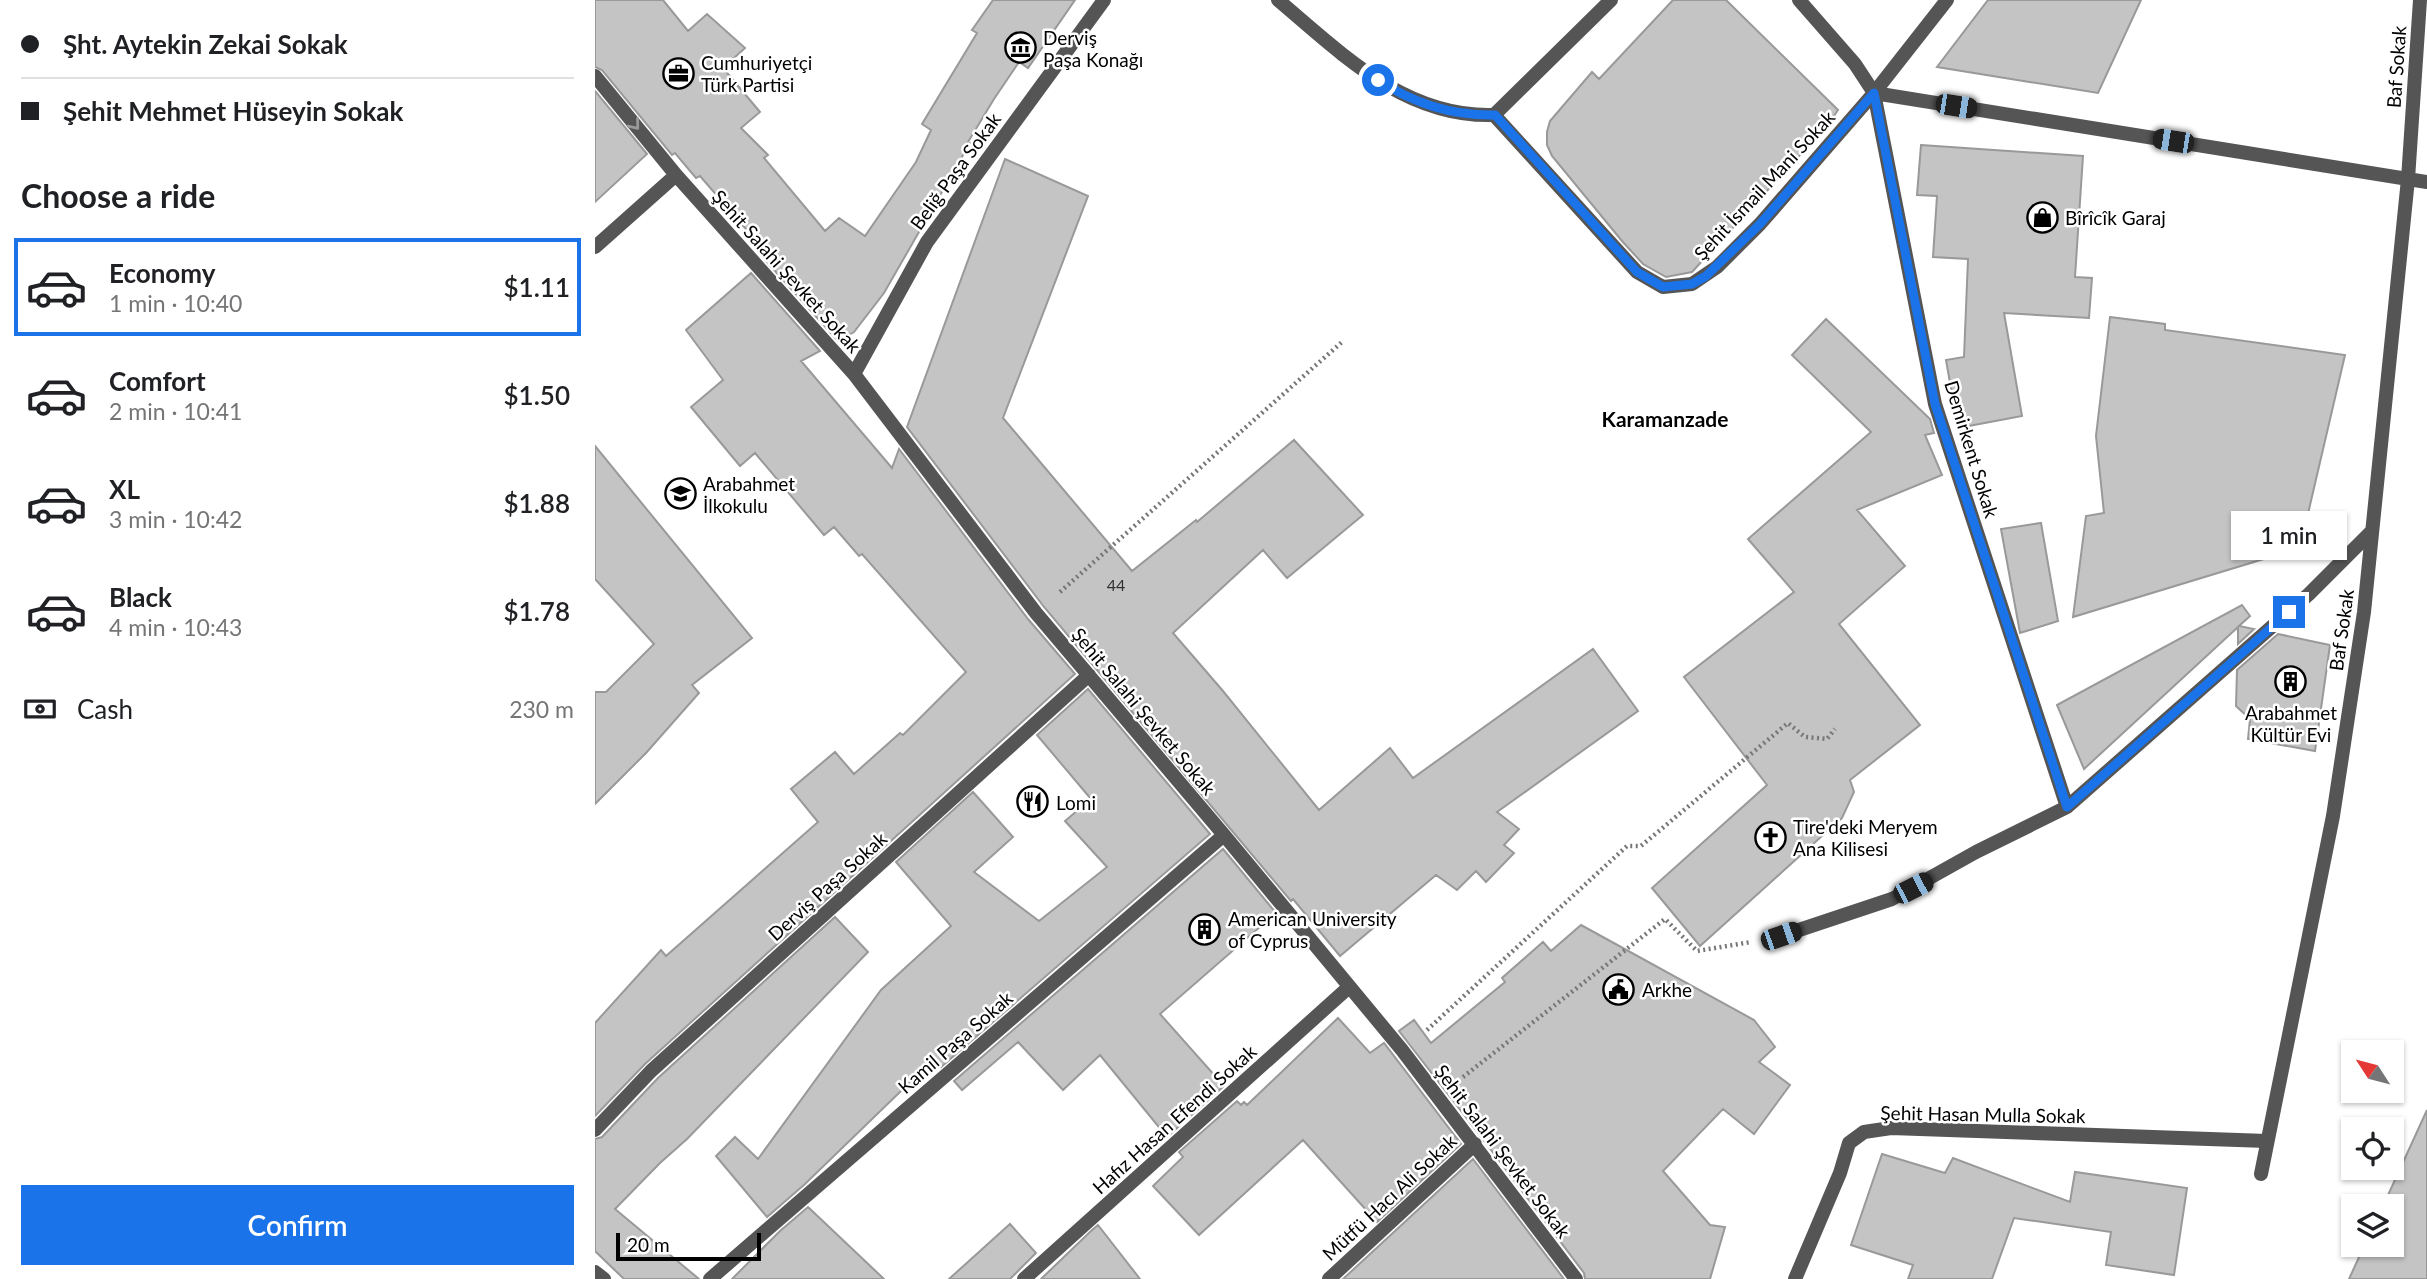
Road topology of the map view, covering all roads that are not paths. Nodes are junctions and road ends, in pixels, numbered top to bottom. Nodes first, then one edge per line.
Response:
1 (1104, 0) edge
2 (1278, 0) edge
3 (1611, 0) edge
4 (1799, 0) edge
5 (1947, 0) edge
6 (2420, 0) edge
7 (595, 76) edge
8 (1874, 93) junction
9 (1495, 115) junction
10 (675, 175) junction
11 (2408, 179) junction
12 (2427, 182) edge
13 (595, 247) edge
14 (854, 374) junction
15 (2371, 532) junction
16 (1089, 675) junction
17 (2067, 807) junction
18 (1224, 835) junction
19 (1781, 936) road end
20 (1349, 987) junction
21 (595, 1130) edge
22 (2267, 1141) junction
23 (1475, 1144) junction
24 (2261, 1174) dead end
25 (595, 1272) edge
26 (604, 1279) edge
27 (710, 1279) edge
28 (1024, 1279) edge
29 (1329, 1279) edge
30 (1576, 1279) edge
31 (1795, 1279) edge

1 - 14 street, Beliğ Paşa Sokak
2 - 9 street
3 - 9 street
4 - 8 street
5 - 8 street, Şehit İsmail Mani Sokak
6 - 11 street, Baf Sokak
7 -> 10 street, Şehit Salahi Şevket Sokak
8 - 9 street, Şehit İsmail Mani Sokak
8 - 11 street
8 - 17 street, Demirkent Sokak
10 - 13 street
10 - 14 street, Şehit Salahi Şevket Sokak
11 - 12 street
11 - 15 street, Baf Sokak
14 - 16 street, Şehit Salahi Şevket Sokak
15 - 17 street
15 - 22 street, Baf Sokak
16 - 18 street, Şehit Salahi Şevket Sokak
16 - 21 street, Derviş Paşa Sokak
17 - 19 street
18 - 20 street, Şehit Salahi Şevket Sokak
18 - 27 street, Kamil Paşa Sokak
20 - 23 street, Şehit Salahi Şevket Sokak
20 - 28 street, Hafız Hasan Efendi Sokak
22 - 24 street, Baf Sokak
22 - 31 street, Şehit Hasan Mulla Sokak
23 - 29 street, Mütfü Hacı Ali Sokak
23 - 30 street, Şehit Salahi Şevket Sokak
25 - 26 street

